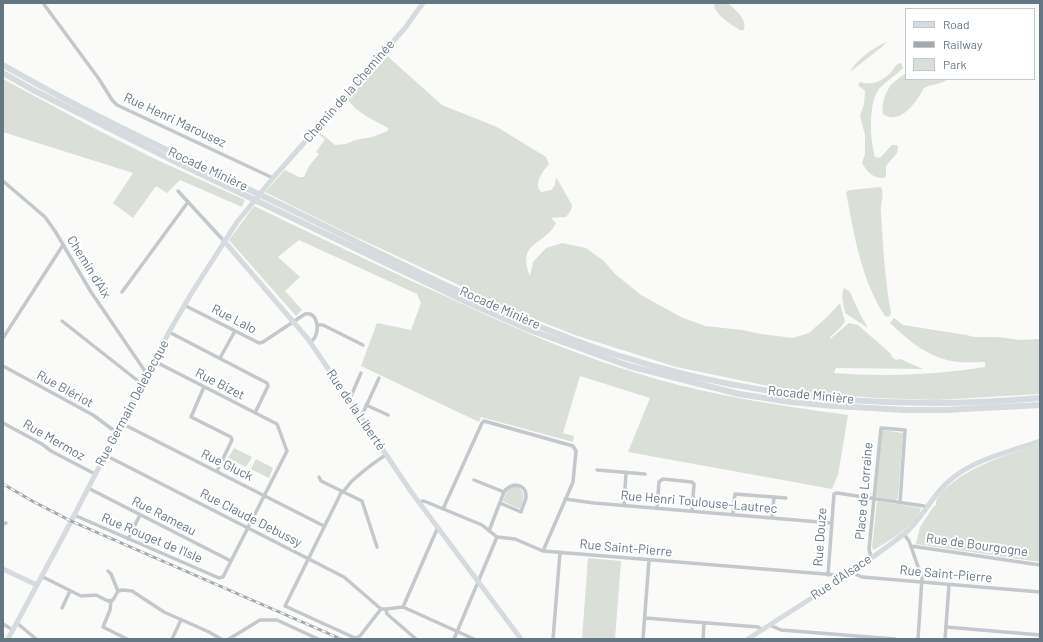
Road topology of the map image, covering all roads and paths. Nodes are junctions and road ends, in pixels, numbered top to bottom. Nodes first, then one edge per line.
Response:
1 (44, 3) edge
2 (423, 3) edge
3 (3, 65) edge
4 (3, 73) edge
5 (273, 178) junction
6 (3, 181) edge
7 (178, 191) dead end
8 (188, 202) junction
9 (224, 241) junction
10 (63, 245) junction
11 (122, 292) dead end
12 (184, 305) junction
13 (62, 321) dead end
14 (294, 322) junction
15 (318, 325) junction
16 (235, 331) junction
17 (169, 332) junction
18 (3, 338) edge
19 (310, 343) junction
20 (363, 345) dead end
21 (220, 358) junction
22 (154, 361) junction
23 (3, 366) edge
24 (361, 373) dead end
25 (147, 374) junction
26 (379, 378) dead end
27 (142, 384) junction
28 (204, 387) junction
29 (348, 398) junction
30 (1040, 398) edge
31 (1040, 405) edge
32 (366, 406) junction
33 (255, 413) junction
34 (388, 415) dead end
35 (360, 416) junction
36 (3, 423) edge
37 (121, 423) junction
38 (116, 432) junction
39 (1040, 441) edge
40 (105, 455) junction
41 (386, 455) junction
42 (597, 470) dead end
43 (217, 471) junction
44 (626, 472) junction
45 (95, 474) junction
46 (645, 474) dead end
47 (319, 477) dead end
48 (474, 480) dead end
49 (88, 488) junction
50 (343, 492) junction
51 (504, 492) junction
52 (265, 495) junction
53 (774, 497) junction
54 (786, 498) dead end
55 (565, 499) junction
56 (874, 499) junction
57 (418, 502) junction
58 (500, 503) junction
59 (900, 503) junction
60 (624, 505) junction
61 (657, 508) junction
62 (927, 508) junction
63 (444, 509) junction
64 (692, 511) junction
65 (733, 514) junction
66 (74, 515) junction
67 (140, 515) junction
68 (772, 518) junction
69 (831, 523) junction
70 (324, 526) junction
71 (438, 527) junction
72 (248, 528) junction
73 (489, 531) junction
74 (904, 534) junction
75 (497, 537) junction
76 (128, 539) junction
77 (911, 546) junction
78 (377, 547) dead end
79 (544, 551) junction
80 (560, 552) junction
81 (871, 557) junction
82 (308, 559) junction
83 (649, 560) junction
84 (231, 561) junction
85 (1040, 565) edge
86 (3, 569) edge
87 (108, 571) dead end
88 (850, 572) junction
89 (828, 575) junction
90 (41, 576) junction
91 (842, 577) junction
92 (479, 581) junction
93 (923, 582) junction
94 (949, 584) junction
95 (37, 585) junction
96 (70, 591) junction
97 (118, 591) junction
98 (1040, 592) edge
99 (111, 601) junction
100 (403, 607) junction
101 (62, 608) dead end
102 (381, 609) junction
103 (386, 609) junction
104 (645, 618) junction
105 (181, 620) junction
106 (17, 623) junction
107 (704, 623) junction
108 (3, 624) edge
109 (771, 624) junction
110 (946, 627) junction
111 (13, 630) junction
112 (762, 630) junction
113 (457, 631) junction
114 (1040, 635) edge
115 (8, 639) edge
116 (36, 639) edge
117 (127, 639) edge
118 (172, 639) edge
119 (221, 639) edge
120 (229, 639) edge
121 (318, 639) edge
122 (416, 639) edge
123 (454, 639) edge
124 (474, 639) edge
125 (521, 639) edge
126 (553, 639) edge
127 (643, 639) edge
128 (703, 639) edge
129 (748, 639) edge
130 (895, 639) edge
131 (918, 639) edge
132 (945, 639) edge

1 - 5 street, Rue Henri Marousez
2 - 5 street, Chemin de la Cheminée
3 - 30 highway, Rocade Minière
4 - 31 highway, Rocade Minière
5 - 9 street, Rue Germain Delebecque
6 - 10 street, Chemin d'Aix
7 - 8 street, Rue de la Liberté
8 - 9 street, Rue de la Liberté
8 - 11 street
9 - 12 street, Rue Germain Delebecque
9 - 14 street, Rue de la Liberté
10 - 18 street
10 - 25 street, Chemin d'Aix
12 - 16 street, Rue Lalo
12 - 17 street, Rue Germain Delebecque
13 - 27 street
14 - 15 street
14 - 16 street, Rue Lalo
14 - 19 street, Rue de la Liberté
15 - 19 street
15 - 20 street
16 - 21 street
17 - 21 street
17 - 22 street, Rue Germain Delebecque
19 - 29 street, Rue de la Liberté
21 - 33 street
22 - 25 street, Rue Germain Delebecque
22 - 28 street, Rue Bizet
23 - 38 street, Rue Blériot
24 - 29 street
25 - 27 street, Rue Germain Delebecque
26 - 32 street
27 - 37 street, Rue Germain Delebecque
28 - 33 street, Rue Bizet
28 - 43 street
29 - 35 street, Rue de la Liberté
32 - 34 street
32 - 35 street
33 - 52 street, Rue Bizet
35 - 41 street, Rue de la Liberté
36 - 45 street, Rue Mermoz
37 - 38 street, Rue Germain Delebecque
37 - 43 street, Rue Gluck
38 - 40 street, Rue Germain Delebecque
39 - 62 street, Rue d'Alsace
40 - 45 street, Rue Germain Delebecque
40 - 72 street, Rue Claude Debussy
41 - 50 street
41 - 57 street, Rue de la Liberté
42 - 44 street
43 - 52 street, Rue Gluck
44 - 46 street
44 - 60 street
45 - 49 street, Rue Germain Delebecque
47 - 50 street
48 - 51 street
49 - 66 street, Rue Germain Delebecque
49 - 67 street, Rue Rameau
50 - 70 street
50 - 78 street
51 - 58 street
51 - 58 street
52 - 70 street, Rue Gluck
52 - 72 street
53 - 54 street
53 - 65 street
53 - 68 street
55 - 60 street, Rue Henri Toulouse-Lautrec
55 - 63 street
55 - 79 street
56 - 59 street
56 - 59 street, Place de Lorraine
56 - 69 street, Rue Douze
56 - 81 street, Place de Lorraine
57 - 63 street, Rue Saint-Pierre
57 - 71 street, Rue de la Liberté
58 - 73 street
59 - 62 street
60 - 61 street, Rue Henri Toulouse-Lautrec
61 - 64 street, Rue Henri Toulouse-Lautrec
61 - 64 street
62 - 74 street, Rue d'Alsace
63 - 73 street, Rue Saint-Pierre
64 - 65 street, Rue Henri Toulouse-Lautrec
65 - 68 street, Rue Henri Toulouse-Lautrec
66 - 76 street, Rue Rouget de l'Isle
66 - 90 street, Rue Germain Delebecque
67 - 76 street
67 - 84 street, Rue Rameau
68 - 69 street, Rue Henri Toulouse-Lautrec
69 - 89 street, Rue Douze
70 - 82 street
71 - 92 street, Rue de la Liberté
71 - 100 street
72 - 82 street, Rue Claude Debussy
72 - 84 street
73 - 75 street, Rue Saint-Pierre
74 - 77 street
74 - 81 street, Rue d'Alsace
75 - 79 street, Rue Saint-Pierre
75 - 92 street
76 - 84 street, Rue Rouget de l'Isle
77 - 85 street, Rue de Bourgogne
77 - 93 street
79 - 80 street, Rue Saint-Pierre
80 - 83 street, Rue Saint-Pierre
80 - 126 street
81 - 88 street, Rue d'Alsace
82 - 102 street, Rue Claude Debussy
82 - 102 street
83 - 89 street, Rue Saint-Pierre
83 - 104 street
86 - 95 street
87 - 97 street
88 - 91 street, Rue d'Alsace
88 - 93 street, Rue Saint-Pierre
89 - 91 street, Rue Saint-Pierre
90 - 95 street, Rue Germain Delebecque
90 - 96 street
91 - 109 street, Rue d'Alsace
92 - 113 street
92 - 125 street, Rue de la Liberté
93 - 94 street, Rue Saint-Pierre
93 - 131 street
94 - 98 street, Rue Saint-Pierre
94 - 110 street
95 - 106 street, Rue Germain Delebecque
96 - 99 street
96 - 101 street
97 - 99 street
97 - 105 street
99 - 117 street
100 - 103 street
100 - 113 street
102 - 103 street
103 - 122 street
104 - 107 street
104 - 127 street
105 - 118 street
105 - 119 street
106 - 111 street, Rue Germain Delebecque
106 - 116 street
107 - 112 street
107 - 128 street
108 - 111 street
109 - 112 street, Rue d'Alsace
109 - 130 street
110 - 114 street
110 - 132 street
111 - 115 street, Rue Germain Delebecque
112 - 129 street, Rue d'Alsace
113 - 123 street
113 - 124 street
120 - 121 street

